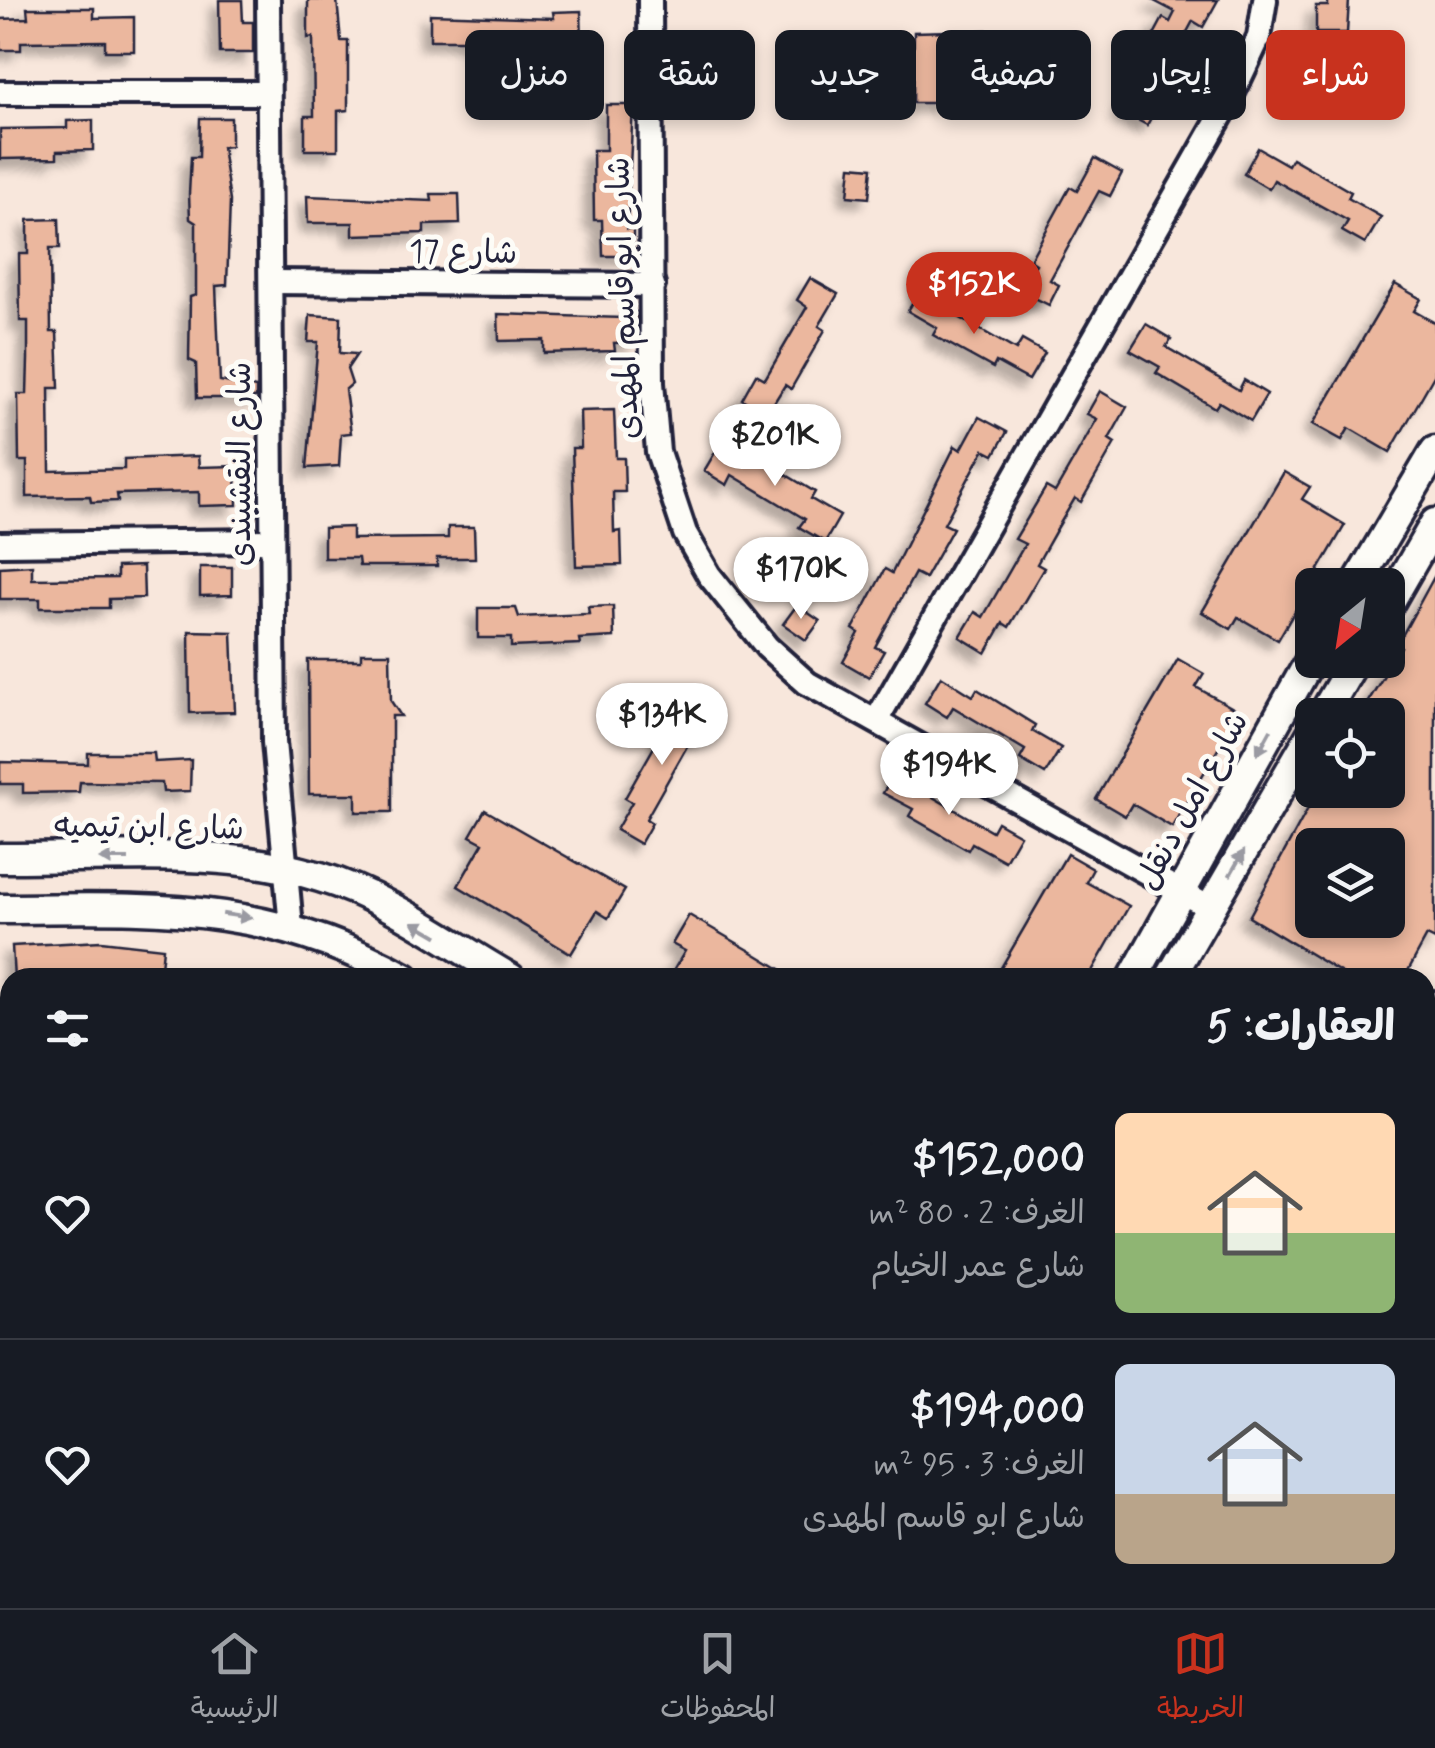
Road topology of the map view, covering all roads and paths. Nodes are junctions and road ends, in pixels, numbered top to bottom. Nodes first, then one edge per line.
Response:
1 (268, 0) edge
2 (650, 0) edge
3 (1265, 0) edge
4 (268, 93) junction
5 (0, 94) edge
6 (272, 282) junction
7 (653, 285) junction
8 (1435, 452) edge
9 (1407, 500) junction
10 (1435, 516) edge
11 (1435, 524) edge
12 (271, 542) junction
13 (0, 544) edge
14 (1366, 568) edge
15 (1405, 576) edge
16 (1300, 678) edge
17 (876, 721) junction
18 (1295, 762) edge
19 (0, 858) edge
20 (286, 869) junction
21 (1180, 892) junction
22 (1210, 908) junction
23 (0, 909) edge
24 (291, 927) junction
25 (387, 968) edge
26 (492, 968) edge
27 (1138, 968) edge
28 (1176, 968) edge

1 - 4 street, شارع النقشبندى
2 - 7 street, شارع ابو قاسم المهدى
3 - 17 street
4 - 5 street
4 - 6 street, شارع النقشبندى
6 - 7 street, شارع 17
6 - 12 street, شارع النقشبندى
7 - 17 street, شارع ابو قاسم المهدى
8 - 9 street
9 - 10 street
9 - 14 street
11 - 15 street
12 - 13 street
12 - 20 street, شارع النقشبندى
16 -> 21 street, شارع امل دنقل
17 - 21 street, شارع ابو قاسم المهدى
22 -> 18 street
20 -> 19 street, شارع ابن تيميه
20 - 24 street, شارع النقشبندى
26 -> 20 street, شارع ابن تيميه
21 - 22 street, شارع ابو قاسم المهدى
21 - 27 street, شارع امل دنقل
22 - 28 street
23 -> 24 street
24 - 25 street

